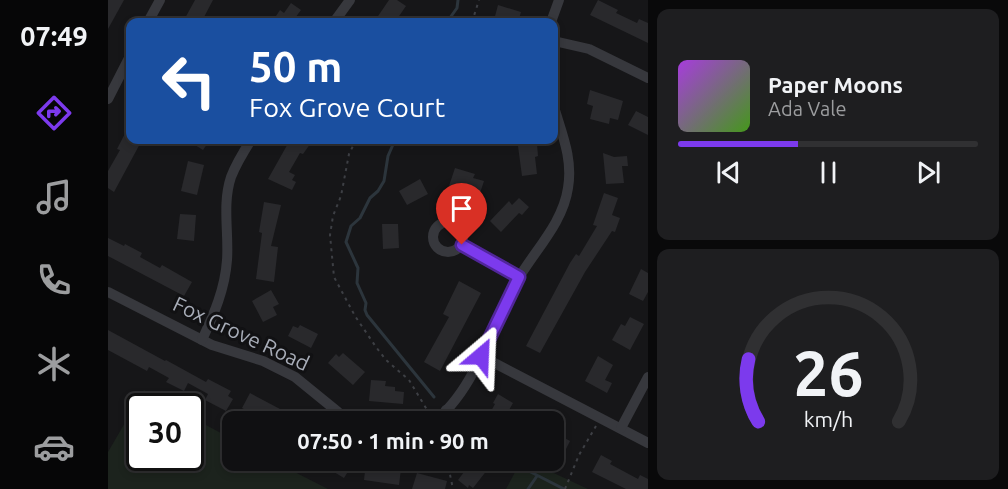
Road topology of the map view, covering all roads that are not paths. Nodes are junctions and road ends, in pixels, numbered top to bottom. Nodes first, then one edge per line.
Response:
1 (160, 0) edge
2 (350, 0) edge
3 (559, 0) edge
4 (150, 18) edge
5 (337, 18) edge
6 (552, 18) edge
7 (558, 42) edge
8 (126, 64) edge
9 (648, 78) edge
10 (108, 99) edge
11 (558, 119) edge
12 (248, 144) edge
13 (462, 245) dead end
14 (519, 277) junction
15 (108, 292) edge
16 (202, 340) junction
17 (481, 356) junction
18 (648, 377) edge
19 (447, 410) edge
20 (337, 411) edge
21 (621, 428) junction
22 (648, 442) edge

1 - 4 street
2 - 5 street
3 - 6 street
7 - 9 street
8 - 10 street
11 - 14 street
12 - 16 street
13 - 14 street
14 - 17 street
15 - 16 street, Fox Grove Road
16 - 20 street, Fox Grove Road
17 - 19 street
17 - 21 street
18 - 21 street
21 - 22 street

